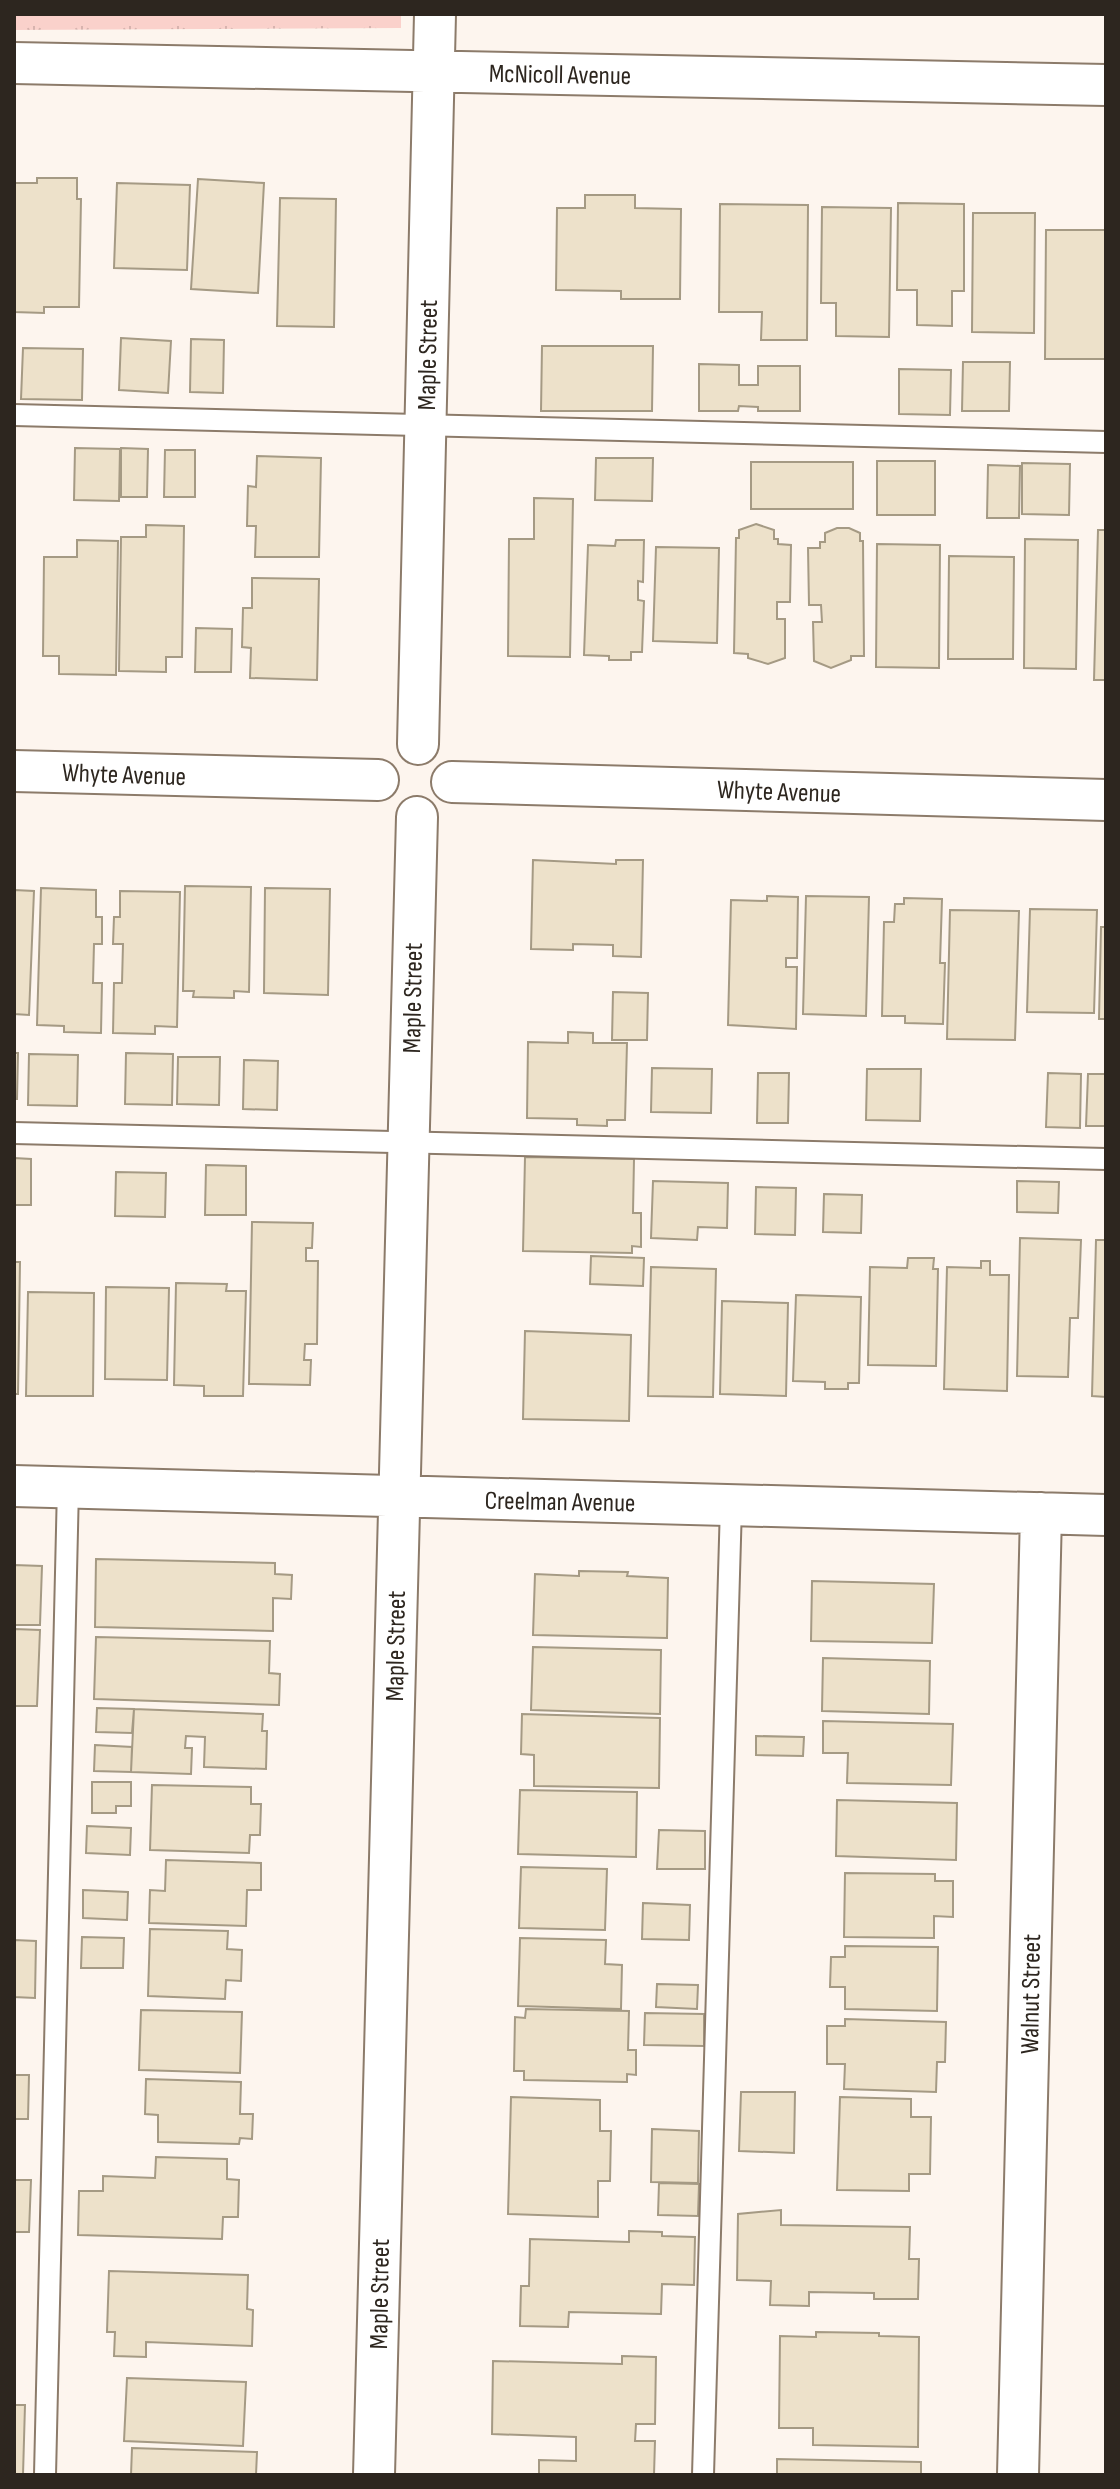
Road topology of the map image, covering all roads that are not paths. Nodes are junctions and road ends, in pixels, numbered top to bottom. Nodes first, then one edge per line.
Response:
1 (435, 14) edge
2 (14, 63) edge
3 (433, 72) junction
4 (1106, 85) edge
5 (14, 415) edge
6 (425, 425) junction
7 (1106, 442) edge
8 (418, 744) junction
9 (14, 771) edge
10 (378, 780) junction
11 (452, 782) junction
12 (1106, 800) edge
13 (417, 817) junction
14 (14, 1133) edge
15 (409, 1143) junction
16 (1106, 1159) edge
17 (14, 1486) edge
18 (68, 1487) junction
19 (398, 1496) junction
20 (731, 1505) junction
21 (1041, 1513) junction
22 (1106, 1515) edge
23 (45, 2475) edge
24 (374, 2475) edge
25 (703, 2475) edge
26 (1018, 2475) edge

1 - 3 street, Maple Street
2 - 3 street, McNicoll Avenue
3 - 4 street, McNicoll Avenue
3 - 6 street, Maple Street
5 - 6 lane
6 - 7 lane
6 - 8 street, Maple Street
8 - 10 street
8 - 11 street
9 - 10 street, Whyte Avenue
10 - 13 street
11 - 12 street, Whyte Avenue
11 - 13 street
13 - 15 street, Maple Street
14 - 15 lane
15 - 16 lane
15 - 19 street, Maple Street
17 - 18 street, Creelman Avenue
18 - 19 street, Creelman Avenue
18 - 23 lane
19 - 20 street, Creelman Avenue
19 - 24 street, Maple Street
20 - 21 street, Creelman Avenue
20 - 25 lane
21 - 22 street, Creelman Avenue
21 - 26 street, Walnut Street

